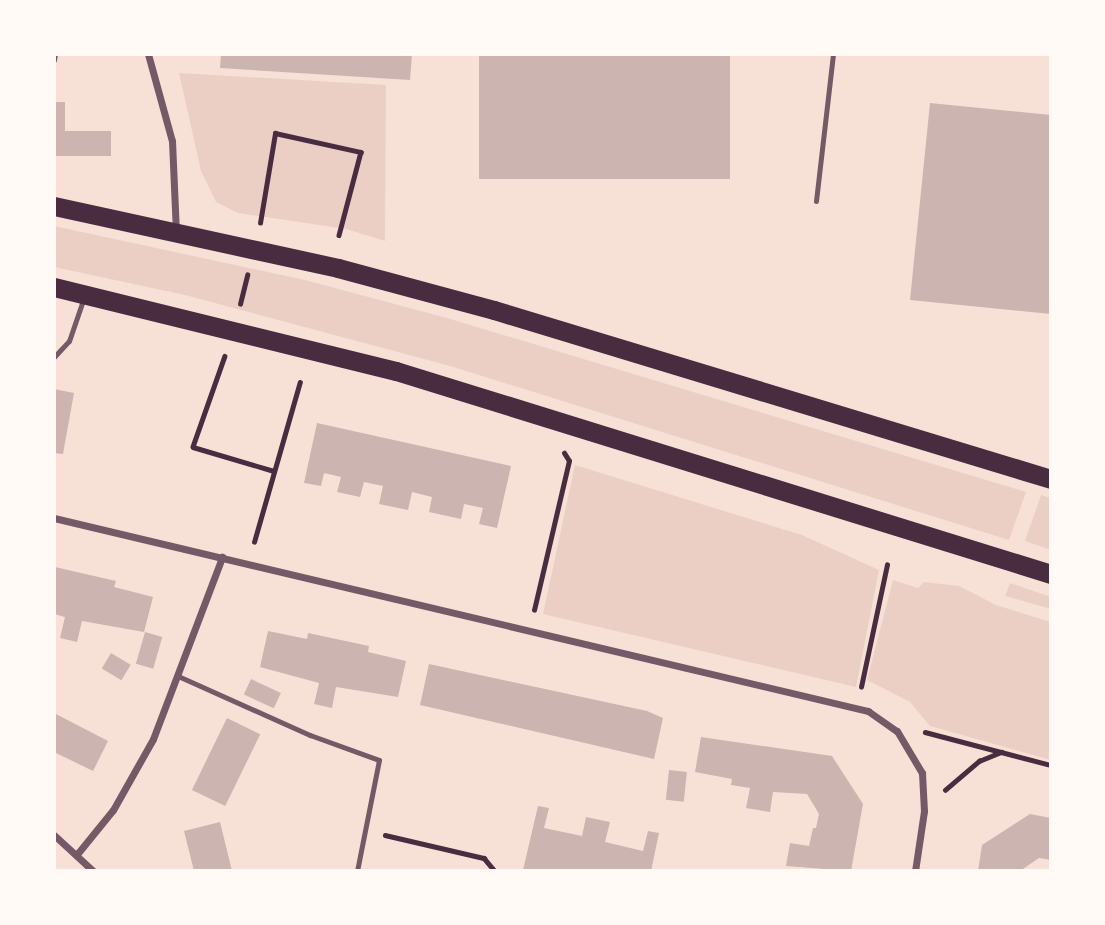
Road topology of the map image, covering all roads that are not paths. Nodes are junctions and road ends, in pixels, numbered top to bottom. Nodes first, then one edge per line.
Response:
1 (55, 54) edge
2 (148, 54) edge
3 (833, 54) edge
4 (54, 60) edge
5 (816, 201) dead end
6 (54, 206) edge
7 (176, 231) junction
8 (54, 287) edge
9 (85, 293) junction
10 (54, 357) edge
11 (1051, 479) edge
12 (54, 518) edge
13 (222, 557) junction
14 (1051, 574) edge
15 (178, 676) junction
16 (54, 835) edge
17 (78, 853) junction
18 (93, 871) edge
19 (357, 871) edge
20 (915, 871) edge

1 - 4 lane
2 - 7 street
3 - 5 lane
6 - 7 highway
7 - 11 highway
8 - 9 highway
9 - 10 lane
9 - 14 highway
12 - 13 street
13 - 15 street
13 - 20 street
15 - 17 street
15 - 19 lane
16 - 17 street
17 - 18 street

